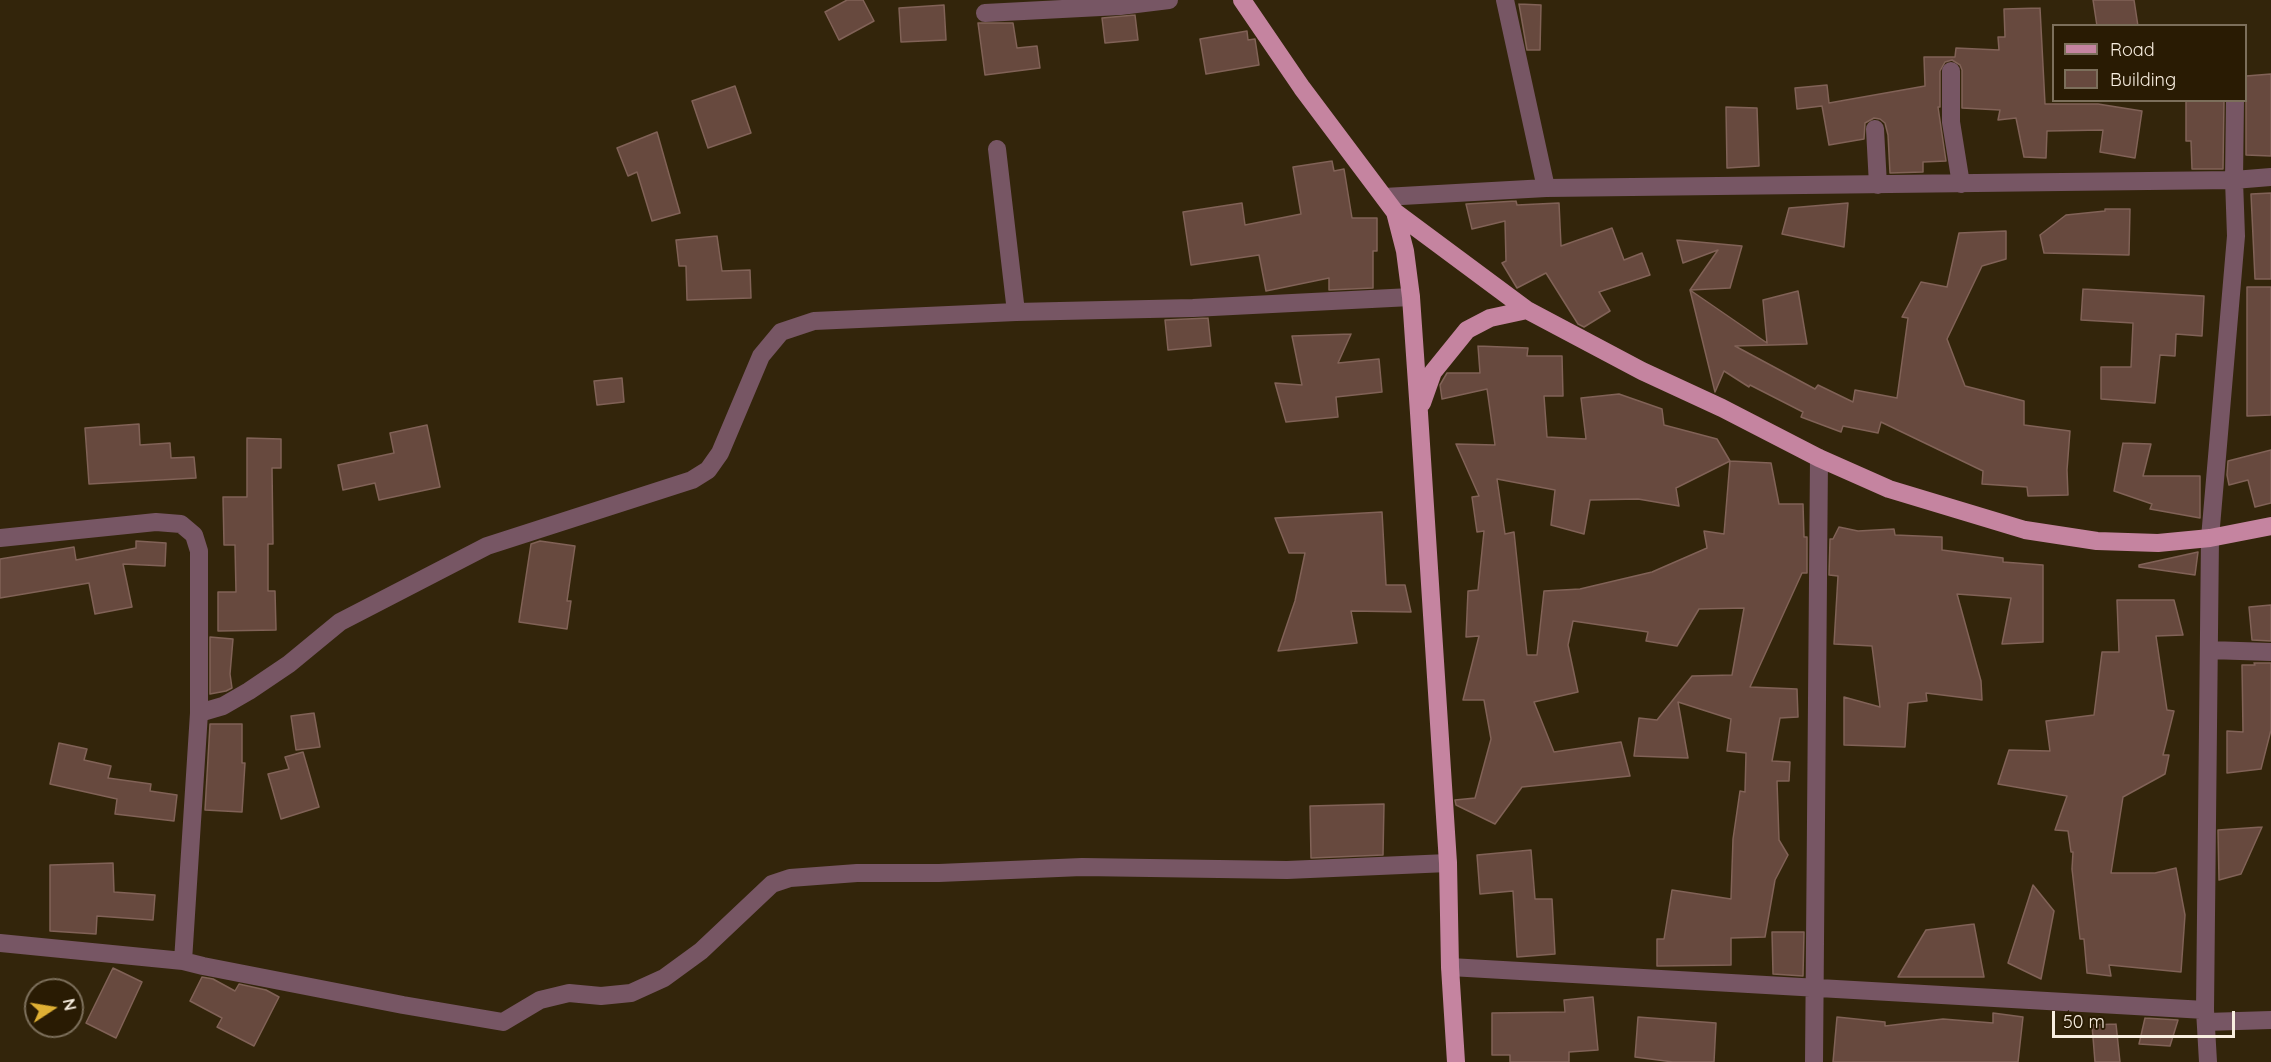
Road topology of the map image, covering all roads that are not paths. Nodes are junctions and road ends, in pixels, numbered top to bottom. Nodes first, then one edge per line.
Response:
1 (1169, 0) edge
2 (1242, 0) edge
3 (1505, 0) edge
4 (985, 13) dead end
5 (1951, 71) dead end
6 (2235, 102) edge
7 (1875, 129) dead end
8 (997, 149) dead end
9 (2271, 177) edge
10 (2234, 180) junction
11 (1961, 184) junction
12 (1878, 185) junction
13 (1546, 188) junction
14 (1390, 204) junction
15 (1411, 297) junction
16 (1527, 310) junction
17 (1016, 312) junction
18 (1419, 413) junction
19 (1819, 458) junction
20 (2271, 526) edge
21 (0, 538) edge
22 (2210, 538) junction
23 (2209, 650) junction
24 (2271, 652) edge
25 (200, 713) junction
26 (1448, 863) junction
27 (0, 943) edge
28 (183, 961) junction
29 (1450, 967) junction
30 (1816, 987) junction
31 (2206, 1016) junction
32 (2271, 1020) edge
33 (1456, 1062) edge
34 (1814, 1062) edge
35 (2208, 1062) edge

1 - 4 street
2 - 14 main road
3 - 13 street
5 - 11 street
6 - 10 street
7 - 12 street
8 - 17 street
9 - 10 street
10 - 11 street
10 - 22 street
11 - 12 street
12 - 13 street
13 - 14 street
14 - 15 main road
14 - 16 main road
15 - 17 street
15 - 18 main road
16 - 18 main road
16 - 19 main road
17 - 25 street
18 - 26 main road
19 - 22 main road
19 - 30 street
20 - 22 main road
21 - 25 street
22 - 23 street
23 - 24 street
23 - 31 street
25 - 28 street
26 - 28 street
26 - 29 main road
27 - 28 street
29 - 30 street
29 - 33 main road
30 - 31 street
30 - 34 street
31 - 32 street
31 - 35 street

